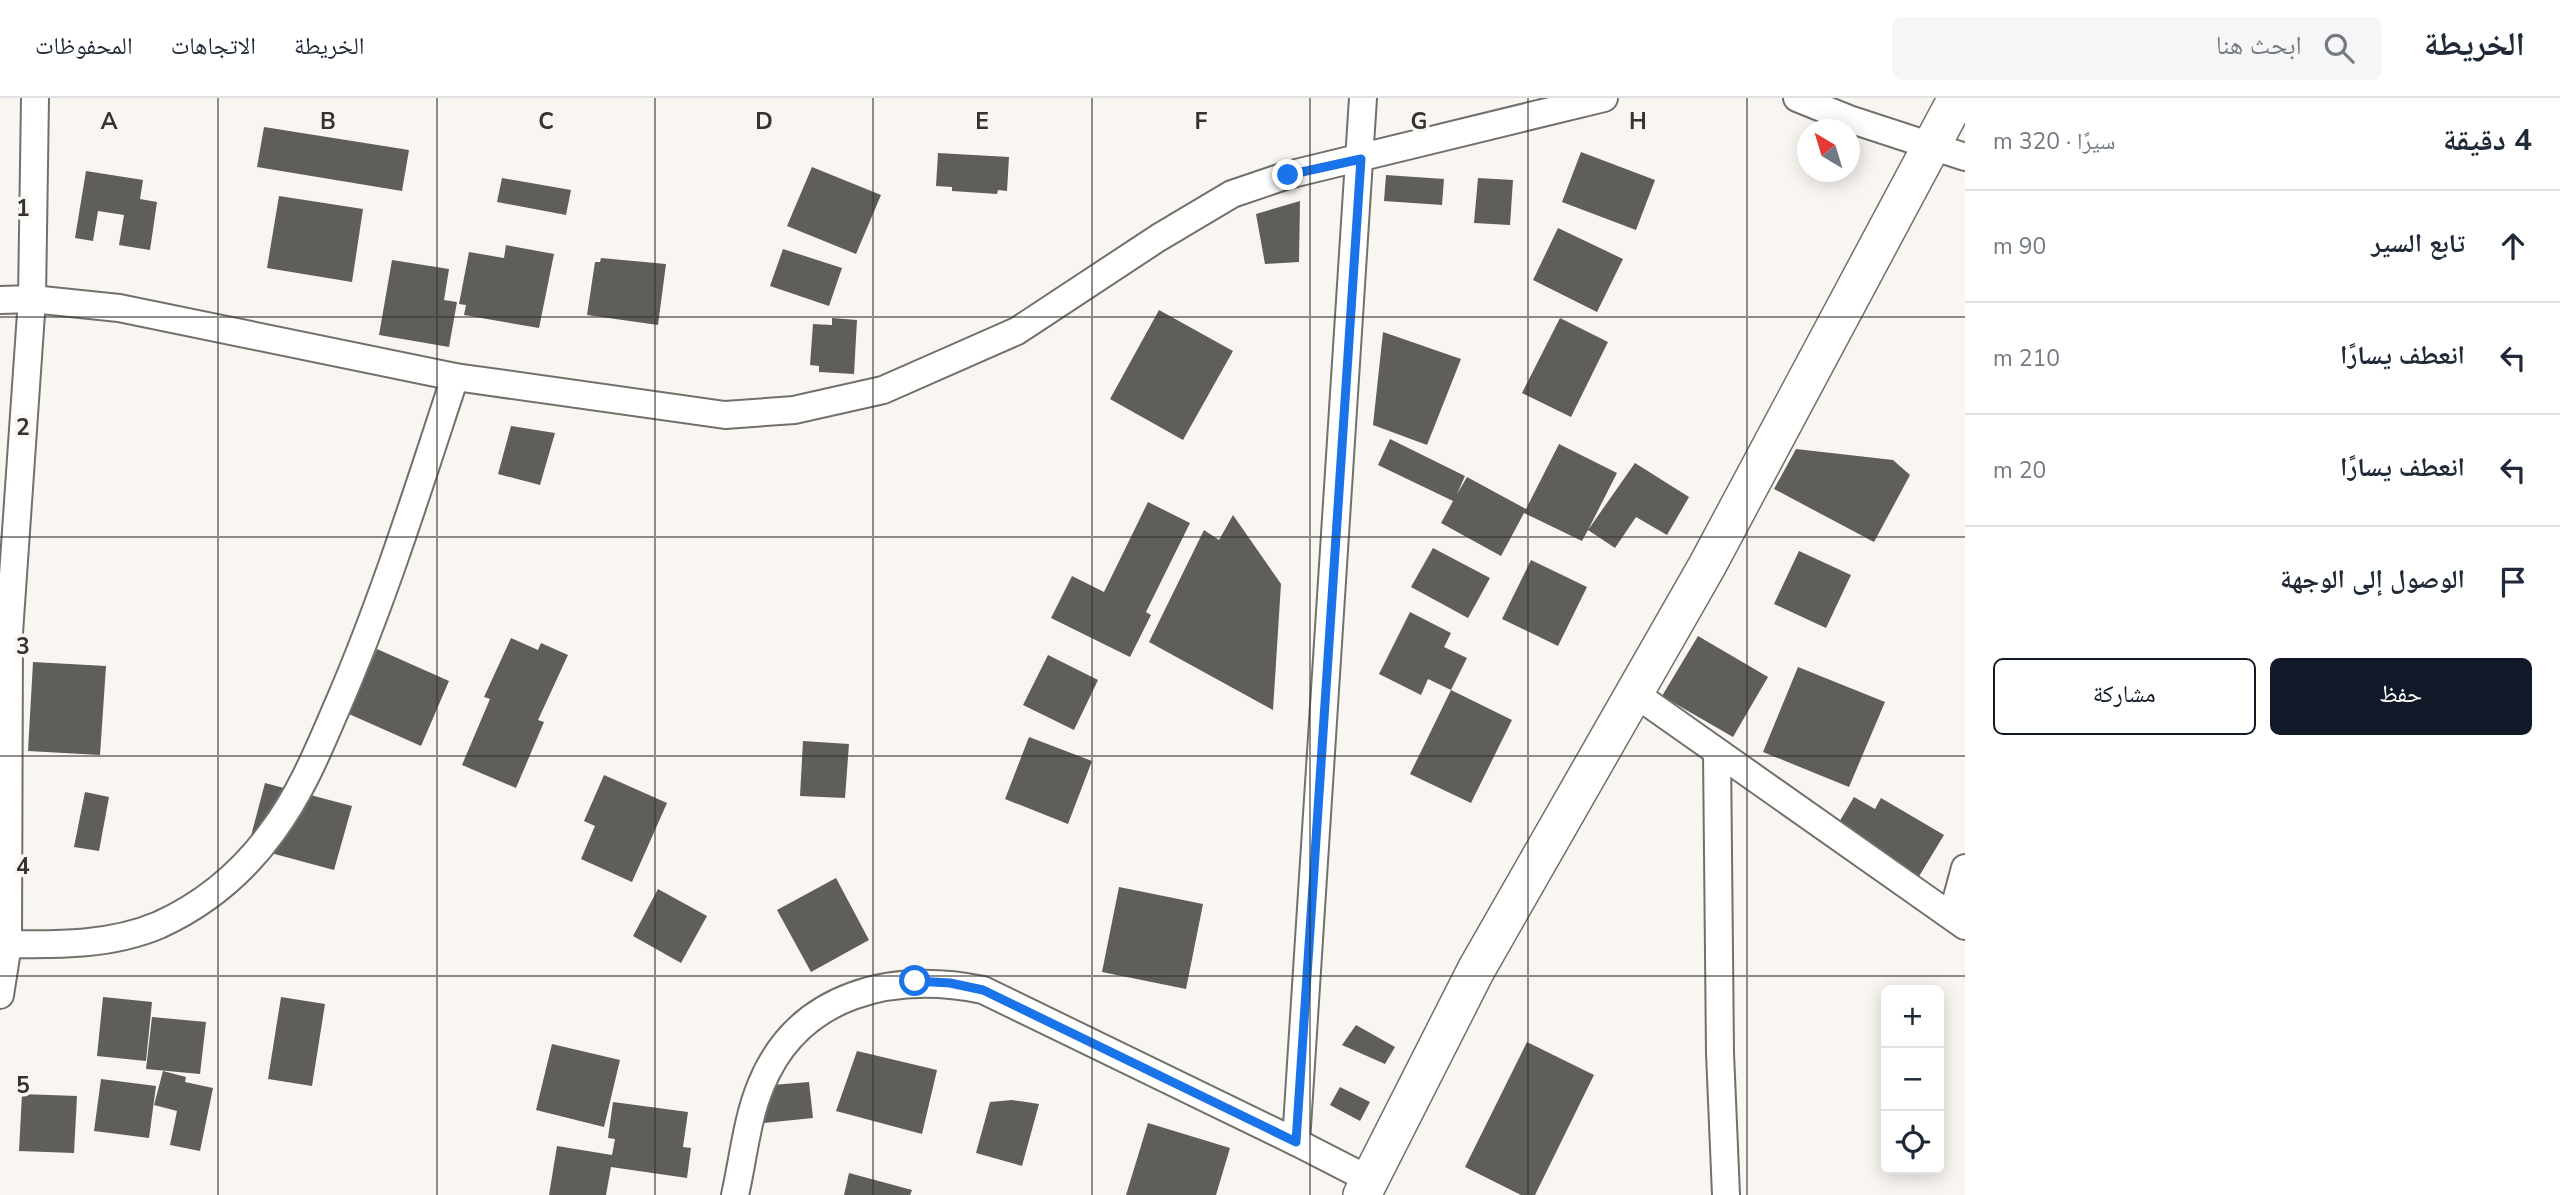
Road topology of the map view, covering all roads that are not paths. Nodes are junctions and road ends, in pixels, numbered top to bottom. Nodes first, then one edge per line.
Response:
1 (35, 98) edge
2 (1363, 98) edge
3 (1604, 98) edge
4 (1797, 98) edge
5 (1957, 98) edge
6 (1930, 145) junction
7 (1965, 157) edge
8 (1361, 159) junction
9 (32, 299) junction
10 (0, 300) edge
11 (455, 377) junction
12 (1634, 693) junction
13 (1717, 752) junction
14 (1965, 869) edge
15 (1958, 921) edge
16 (8, 944) junction
17 (0, 995) edge
18 (1296, 1142) junction
19 (1366, 1187) edge
20 (734, 1195) edge
21 (1727, 1195) edge

1 - 9 street
2 - 8 street
3 - 8 street
4 - 6 street
5 - 6 street
6 - 7 street
6 - 12 street
8 - 11 street
8 - 18 street
9 - 10 street
9 - 11 street
9 - 16 street
11 - 16 street
12 - 13 street
12 - 19 street
13 - 15 street
13 - 21 street
14 - 15 street
16 - 17 street
18 - 19 street
18 - 20 street

